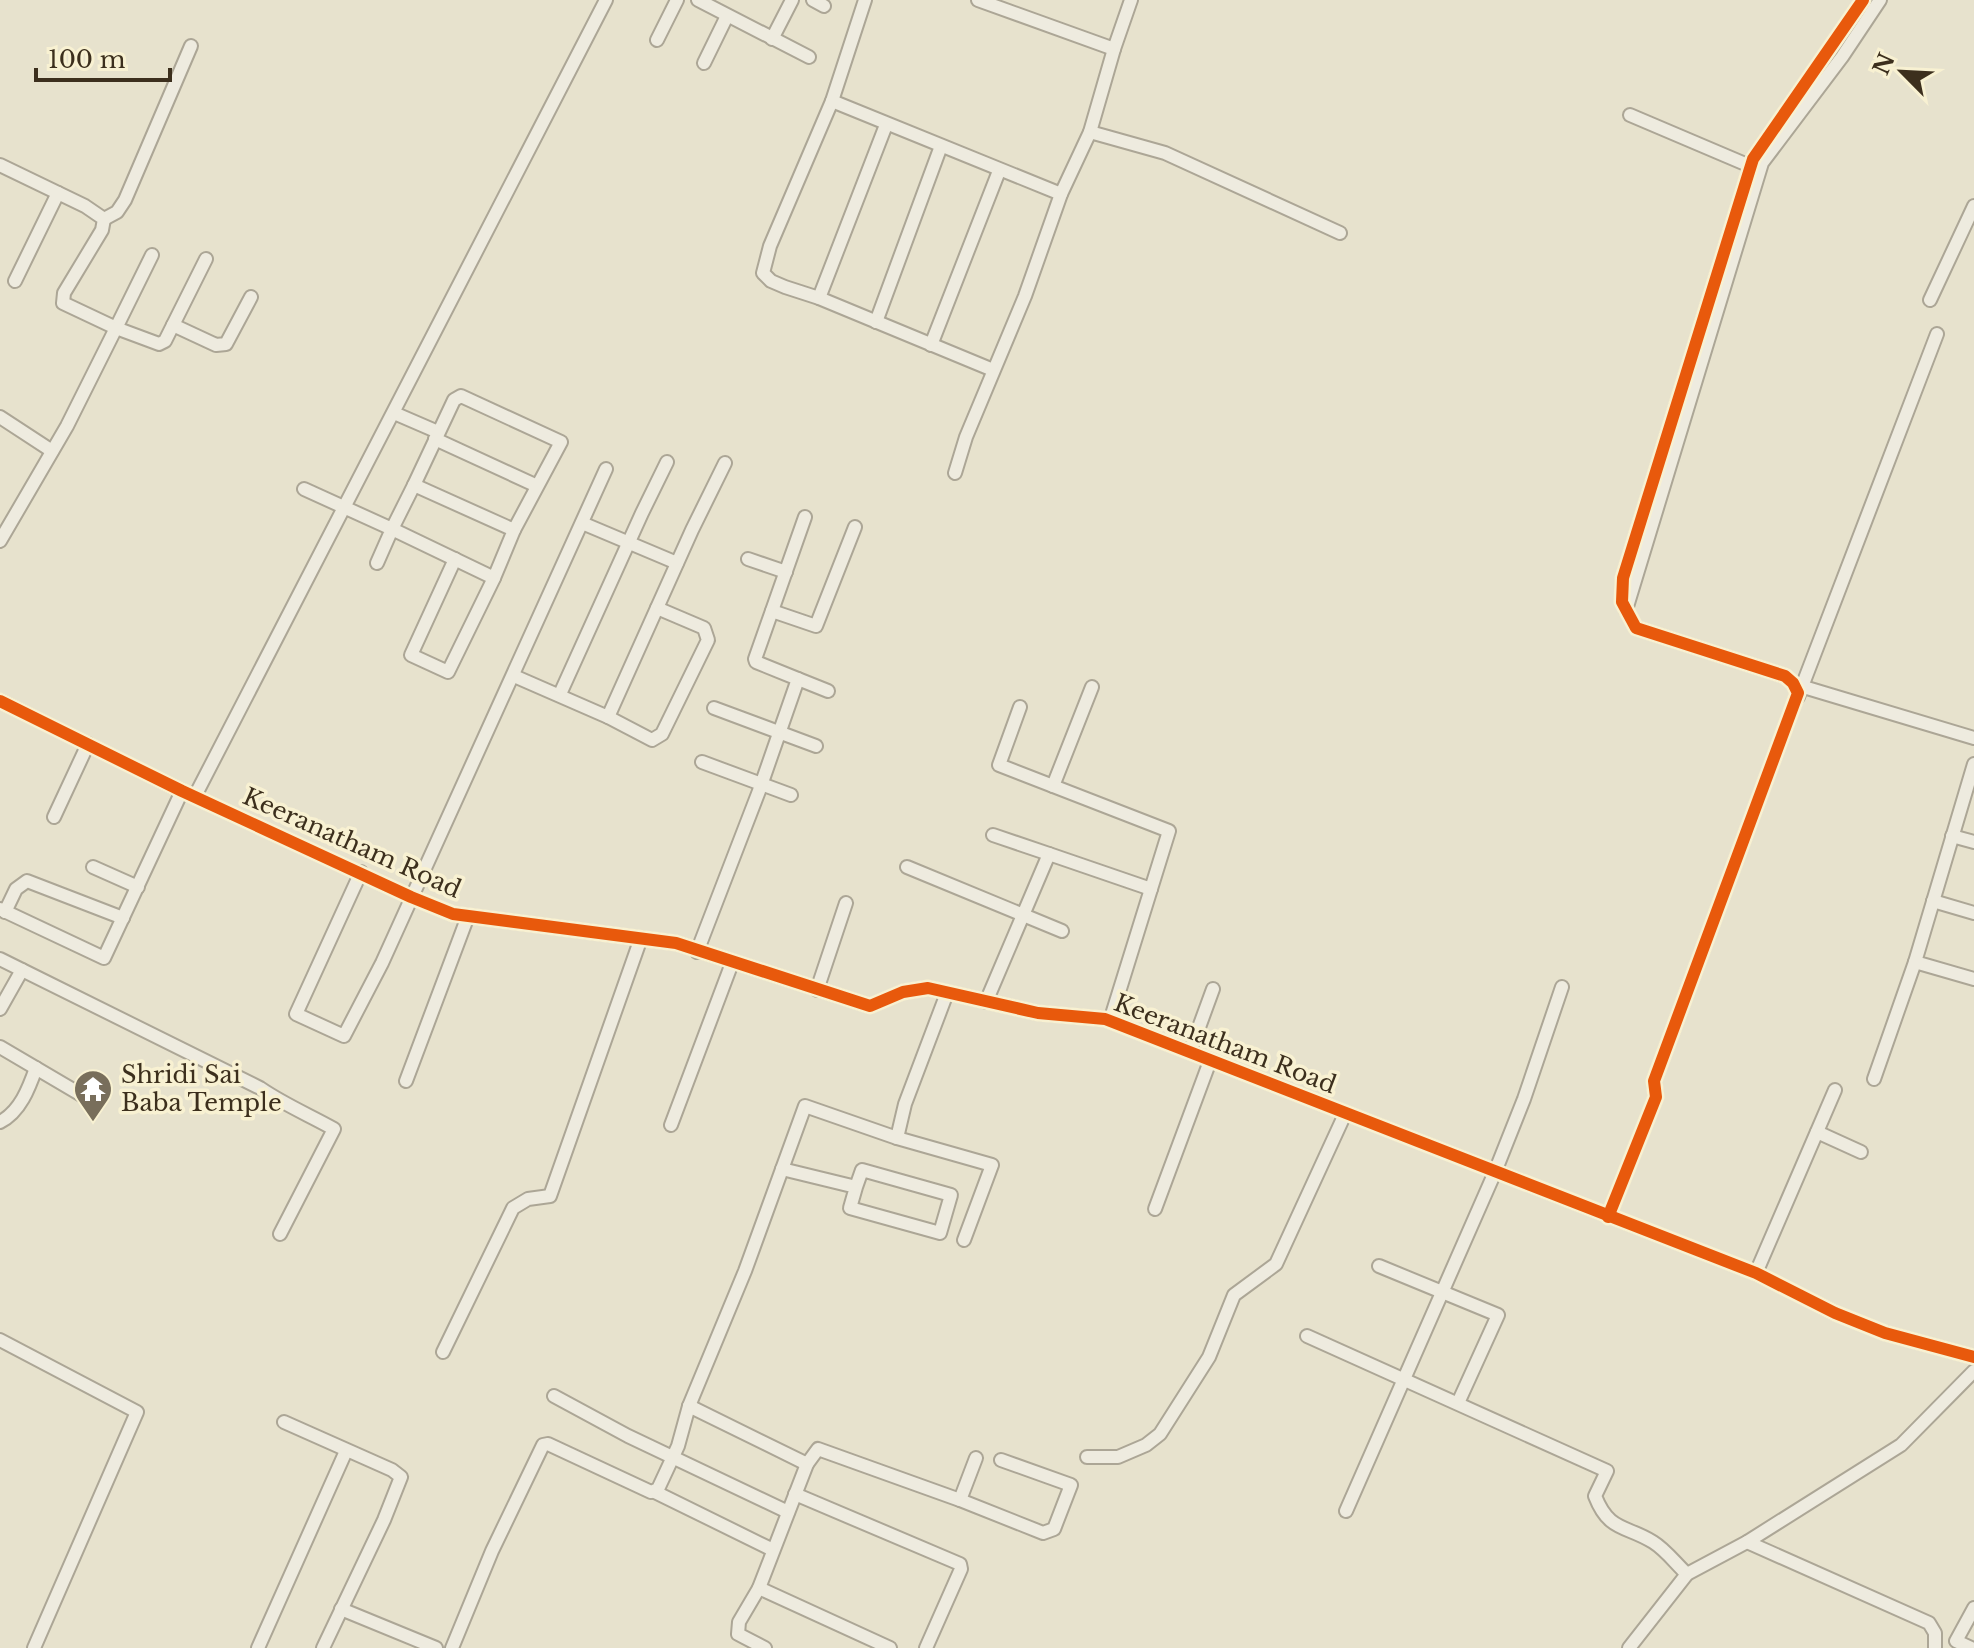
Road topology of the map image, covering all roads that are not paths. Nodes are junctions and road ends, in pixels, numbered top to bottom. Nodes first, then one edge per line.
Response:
1 (606, 0) edge
2 (677, 0) edge
3 (698, 0) edge
4 (792, 0) edge
5 (865, 0) edge
6 (978, 0) edge
7 (1131, 0) edge
8 (1863, 0) edge
9 (1880, 0) edge
10 (727, 16) junction
11 (772, 39) junction
12 (657, 40) dead end
13 (191, 46) dead end
14 (1114, 49) junction
15 (809, 57) dead end
16 (704, 63) dead end
17 (832, 101) junction
18 (1630, 115) dead end
19 (886, 125) junction
20 (1090, 132) junction
21 (941, 146) junction
22 (0, 165) edge
23 (1750, 166) junction
24 (999, 171) junction
25 (58, 193) junction
26 (1061, 194) junction
27 (1974, 206) edge
28 (104, 219) junction
29 (1340, 233) dead end
30 (152, 255) dead end
31 (206, 259) dead end
32 (15, 281) dead end
33 (251, 297) dead end
34 (819, 298) junction
35 (1930, 300) dead end
36 (876, 322) junction
37 (173, 325) junction
38 (116, 328) junction
39 (1937, 334) dead end
40 (931, 345) junction
41 (993, 370) junction
42 (394, 413) junction
43 (0, 417) edge
44 (437, 435) junction
45 (52, 451) junction
46 (667, 462) dead end
47 (725, 463) dead end
48 (606, 469) dead end
49 (955, 473) dead end
50 (414, 485) junction
51 (535, 485) junction
52 (304, 489) dead end
53 (345, 508) junction
54 (805, 517) dead end
55 (582, 523) junction
56 (855, 527) dead end
57 (392, 529) junction
58 (514, 530) junction
59 (0, 541) edge
60 (628, 543) junction
61 (455, 559) junction
62 (748, 559) dead end
63 (377, 563) dead end
64 (677, 563) junction
65 (786, 572) junction
66 (494, 578) junction
67 (657, 608) junction
68 (1626, 610) junction
69 (772, 611) junction
70 (514, 676) junction
71 (798, 679) junction
72 (1798, 685) junction
73 (1092, 687) dead end
74 (828, 691) dead end
75 (560, 694) junction
76 (0, 701) edge
77 (1020, 707) dead end
78 (714, 708) dead end
79 (608, 717) junction
80 (780, 732) junction
81 (1974, 738) edge
82 (88, 744) junction
83 (816, 746) dead end
84 (702, 762) dead end
85 (1974, 765) edge
86 (762, 784) junction
87 (1053, 786) junction
88 (182, 791) junction
89 (791, 795) dead end
90 (195, 796) junction
91 (54, 817) dead end
92 (993, 835) dead end
93 (1952, 836) junction
94 (1974, 842) edge
95 (1049, 854) junction
96 (93, 867) dead end
97 (907, 867) dead end
98 (361, 872) junction
99 (138, 887) junction
100 (1151, 889) junction
101 (411, 897) junction
102 (1933, 901) junction
103 (846, 903) dead end
104 (2, 910) edge
105 (1974, 913) edge
106 (468, 916) junction
107 (1023, 916) junction
108 (123, 918) junction
109 (1062, 931) dead end
110 (641, 938) junction
111 (697, 952) junction
112 (0, 959) edge
113 (1915, 962) junction
114 (732, 963) junction
115 (22, 970) junction
116 (1974, 979) edge
117 (1562, 987) dead end
118 (1213, 989) dead end
119 (817, 990) junction
120 (947, 993) junction
121 (986, 1002) junction
122 (0, 1009) edge
123 (1110, 1021) junction
124 (0, 1047) edge
125 (1190, 1052) junction
126 (1210, 1061) junction
127 (36, 1068) junction
128 (1874, 1079) dead end
129 (406, 1081) dead end
130 (1835, 1090) dead end
131 (85, 1097) dead end
132 (1345, 1114) junction
133 (0, 1122) edge
134 (671, 1125) dead end
135 (1817, 1132) junction
136 (897, 1138) junction
137 (1861, 1152) dead end
138 (782, 1169) junction
139 (1495, 1172) junction
140 (856, 1187) junction
141 (1155, 1209) dead end
142 (1608, 1217) junction
143 (280, 1234) dead end
144 (964, 1240) dead end
145 (1379, 1266) dead end
146 (1756, 1273) junction
147 (1442, 1293) junction
148 (1307, 1336) dead end
149 (0, 1340) edge
150 (443, 1352) dead end
151 (1974, 1357) edge
152 (1974, 1371) edge
153 (1404, 1378) junction
154 (554, 1396) dead end
155 (1458, 1403) junction
156 (689, 1406) junction
157 (284, 1422) dead end
158 (346, 1451) junction
159 (673, 1456) junction
160 (1087, 1457) dead end
161 (976, 1458) dead end
162 (1001, 1460) dead end
163 (807, 1464) junction
164 (655, 1492) junction
165 (795, 1494) junction
166 (960, 1500) junction
167 (1346, 1511) dead end
168 (788, 1512) junction
169 (1747, 1542) junction
170 (773, 1550) junction
171 (1687, 1574) junction
172 (759, 1588) junction
173 (1974, 1608) edge
174 (341, 1609) junction
175 (34, 1648) edge
176 (258, 1648) edge
177 (323, 1648) edge
178 (436, 1648) edge
179 (452, 1648) edge
180 (765, 1648) edge
181 (890, 1648) edge
182 (926, 1648) edge
183 (1629, 1648) edge
184 (1935, 1648) edge
185 (1971, 1648) edge

1 - 42 street
2 - 12 street
3 - 10 street
4 - 11 street
5 - 17 street
6 - 14 street
7 - 14 street
8 - 23 street
9 - 68 street
10 - 11 street
10 - 16 street
11 - 15 street
13 - 28 street
14 - 20 street
17 - 19 street
17 - 34 street
18 - 23 street
19 - 21 street
19 - 34 street
20 - 26 street
20 - 29 street
21 - 24 street
21 - 36 street
22 - 25 street
23 - 68 street
24 - 26 street
24 - 40 street
25 - 28 street
25 - 32 street
26 - 41 street
27 - 35 street
28 - 38 street
30 - 38 street
31 - 37 street
33 - 37 street
34 - 36 street
36 - 40 street
37 - 38 street
38 - 45 street
39 - 72 street
40 - 41 street
41 - 49 street
42 - 44 street
42 - 53 street
43 - 45 street
44 - 50 street
44 - 51 street
44 - 51 street
45 - 59 street
46 - 60 street
47 - 64 street
48 - 55 street
50 - 57 street
50 - 58 street
51 - 58 street
52 - 53 street
53 - 57 street
53 - 90 street
54 - 65 street
55 - 60 street
55 - 70 street
56 - 69 street
57 - 61 street
57 - 63 street
58 - 66 street
60 - 64 street
60 - 75 street
61 - 66 street
61 - 66 street
62 - 65 street
64 - 67 street
65 - 69 street
67 - 79 street
67 - 79 street
68 - 72 street
69 - 71 street
70 - 75 street
70 - 101 street
71 - 74 street
71 - 80 street
72 - 81 street
72 - 142 street
73 - 87 street
75 - 79 street
76 - 82 street, Keeranatham Road
77 - 87 street
78 - 80 street
80 - 83 street
80 - 86 street
82 - 88 street, Keeranatham Road
82 - 91 street
84 - 86 street
85 - 93 street
86 - 89 street
86 - 111 street
87 - 100 street
88 - 90 street, Keeranatham Road
88 - 99 street
90 - 98 street, Keeranatham Road
92 - 95 street
93 - 94 street
93 - 102 street
95 - 100 street
95 - 107 street
96 - 99 street
97 - 107 street
98 - 101 street, Keeranatham Road
98 - 101 street
99 - 108 street
100 - 123 street
101 - 106 street, Keeranatham Road
102 - 105 street
102 - 113 street
103 - 119 street
104 - 108 street
104 - 108 street
106 - 110 street, Keeranatham Road
106 - 129 street
107 - 109 street
107 - 121 street
110 - 111 street, Keeranatham Road
110 - 150 street
111 - 114 street, Keeranatham Road
112 - 115 street
113 - 116 street
113 - 128 street
114 - 119 street, Keeranatham Road
114 - 134 street
115 - 122 street
115 - 143 street
117 - 139 street
118 - 125 street
119 - 120 street, Keeranatham Road
120 - 121 street, Keeranatham Road
120 - 136 street
121 - 123 street, Keeranatham Road
123 - 125 street, Keeranatham Road
124 - 127 street
125 - 126 street, Keeranatham Road
126 - 132 street, Keeranatham Road
126 - 141 street
127 - 131 street
127 - 133 street
130 - 135 street
132 - 139 street, Keeranatham Road
132 - 160 street
135 - 137 street
135 - 146 street
136 - 138 street
136 - 144 street
138 - 140 street
138 - 156 street
139 - 142 street, Keeranatham Road
139 - 147 street
140 - 140 street
142 - 146 street, Keeranatham Road
145 - 147 street
146 - 151 street, Keeranatham Road
147 - 153 street
147 - 155 street
148 - 153 street
149 - 175 street
152 - 169 street
153 - 155 street
153 - 167 street
154 - 159 street
155 - 171 street
156 - 159 street
156 - 163 street
157 - 158 street
158 - 174 street
158 - 176 street
159 - 164 street
159 - 168 street
161 - 166 street
162 - 166 street
163 - 165 street
163 - 166 street
164 - 170 street
164 - 179 street
165 - 168 street
165 - 182 street
168 - 170 street
169 - 171 street
169 - 184 street
170 - 172 street
171 - 183 street
172 - 180 street
172 - 181 street
173 - 185 street
174 - 177 street
174 - 178 street

